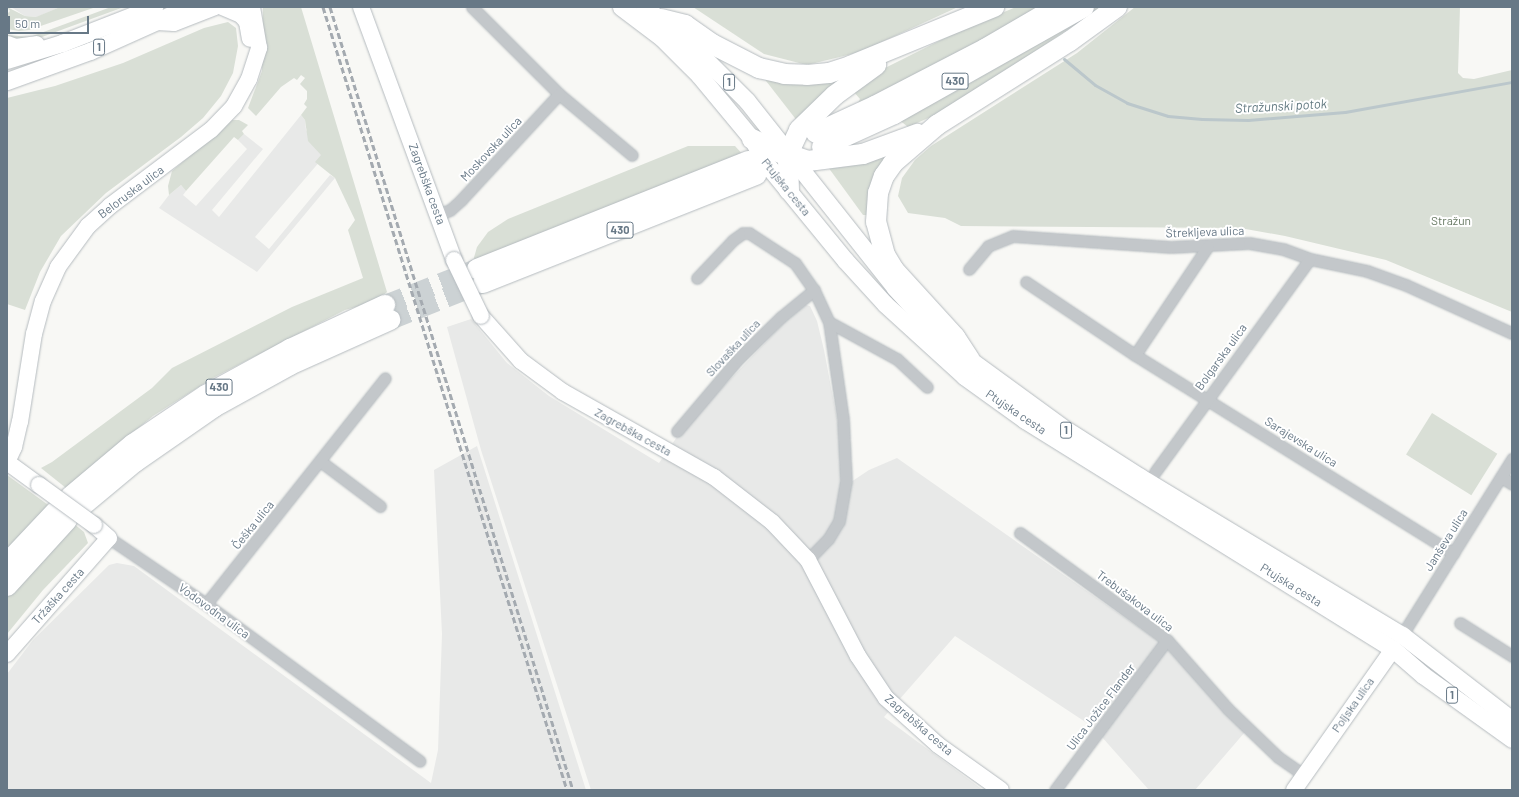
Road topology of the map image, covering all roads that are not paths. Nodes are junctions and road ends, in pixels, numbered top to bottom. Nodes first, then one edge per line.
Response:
1 (188, 7) edge
2 (215, 7) edge
3 (222, 7) edge
4 (252, 7) edge
5 (362, 7) edge
6 (472, 7) edge
7 (621, 7) edge
8 (644, 7) edge
9 (994, 7) edge
10 (1057, 7) edge
11 (1084, 7) edge
12 (1117, 7) edge
13 (155, 14) edge
14 (661, 19) junction
15 (924, 36) junction
16 (62, 43) junction
17 (7, 44) edge
18 (254, 58) junction
19 (7, 60) edge
20 (7, 81) edge
21 (559, 94) junction
22 (937, 125) junction
23 (752, 139) junction
24 (788, 154) junction
25 (632, 155) dead end
26 (752, 168) dead end
27 (789, 190) junction
28 (438, 215) junction
29 (1208, 246) junction
30 (1310, 259) junction
31 (969, 269) dead end
32 (480, 276) tunnel mouth
33 (697, 278) dead end
34 (1026, 282) dead end
35 (814, 290) junction
36 (388, 313) tunnel mouth
37 (829, 322) junction
38 (1512, 333) edge
39 (1135, 355) junction
40 (970, 360) junction
41 (385, 378) dead end
42 (927, 387) dead end
43 (1206, 398) junction
44 (677, 431) dead end
45 (1512, 459) edge
46 (320, 461) junction
47 (7, 462) edge
48 (1155, 472) dead end
49 (1501, 477) junction
50 (1512, 484) edge
51 (76, 502) dead end
52 (380, 506) dead end
53 (1020, 533) dead end
54 (109, 538) junction
55 (1453, 553) junction
56 (808, 560) junction
57 (7, 563) edge
58 (7, 586) edge
59 (206, 604) junction
60 (1460, 623) dead end
61 (1167, 640) junction
62 (1397, 642) junction
63 (7, 654) edge
64 (1512, 656) edge
65 (1512, 720) edge
66 (1512, 739) edge
67 (420, 760) dead end
68 (1304, 775) junction
69 (1001, 790) edge
70 (1055, 790) edge
71 (1294, 790) edge

1 - 13 main road, 1
2 - 13 street
3 - 18 street
4 - 18 street
5 - 28 street, Zagrebška cesta
6 - 21 street
7 - 23 main road, Ptujska cesta / 1
8 - 14 main road, Ptujska cesta / 1
9 - 15 highway
10 - 11 highway, 430
12 - 22 highway
13 - 16 main road, 1
13 - 20 main road, 1
14 - 15 highway
14 - 24 main road, Ptujska cesta / 1
15 - 24 highway
16 - 17 main road
16 - 19 main road, 1
18 - 47 street, Beloruska ulica
21 - 25 street
21 - 28 street, Moskovska ulica
22 - 24 highway
22 - 40 highway
23 - 24 highway
23 - 27 main road, Ptujska cesta / 1
24 - 27 highway
24 - 40 main road, Ptujska cesta / 1
26 - 32 highway, 430
27 - 62 main road, Ptujska cesta / 1
28 - 56 street, Zagrebška cesta, bridge
29 - 30 street, Štrekljeva ulica
29 - 31 street, Štrekljeva ulica
29 - 39 street
30 - 38 street, Štrekljeva ulica
30 - 43 street, Bolgarska ulica
33 - 35 street
34 - 39 street, Sarajevska ulica
35 - 37 street
35 - 44 street, Slovaška ulica
36 - 51 highway, 430
37 - 42 street
37 - 56 street
39 - 43 street, Sarajevska ulica
40 - 62 main road, Ptujska cesta / 1
41 - 46 street, Češka ulica
43 - 48 street, Bolgarska ulica
43 - 55 street, Sarajevska ulica
45 - 49 street, Janševa ulica
46 - 52 street
46 - 59 street, Češka ulica
47 - 54 street, Vodovodna ulica, bridge
49 - 50 street
49 - 55 street, Janševa ulica
53 - 61 street, Trebušakova ulica
54 - 59 street, Vodovodna ulica
54 - 63 street, Tržaška cesta
55 - 62 street, Janševa ulica
56 - 69 street, Zagrebška cesta
57 - 58 highway
59 - 67 street, Vodovodna ulica
60 - 64 street
61 - 68 street, Trebušakova ulica
61 - 70 street, Ulica Jožice Flander
62 - 65 main road, Ptujska cesta / 1
62 - 66 main road, Ptujska cesta / 1
62 - 68 street, Poljska ulica
68 - 71 street, Poljska ulica

